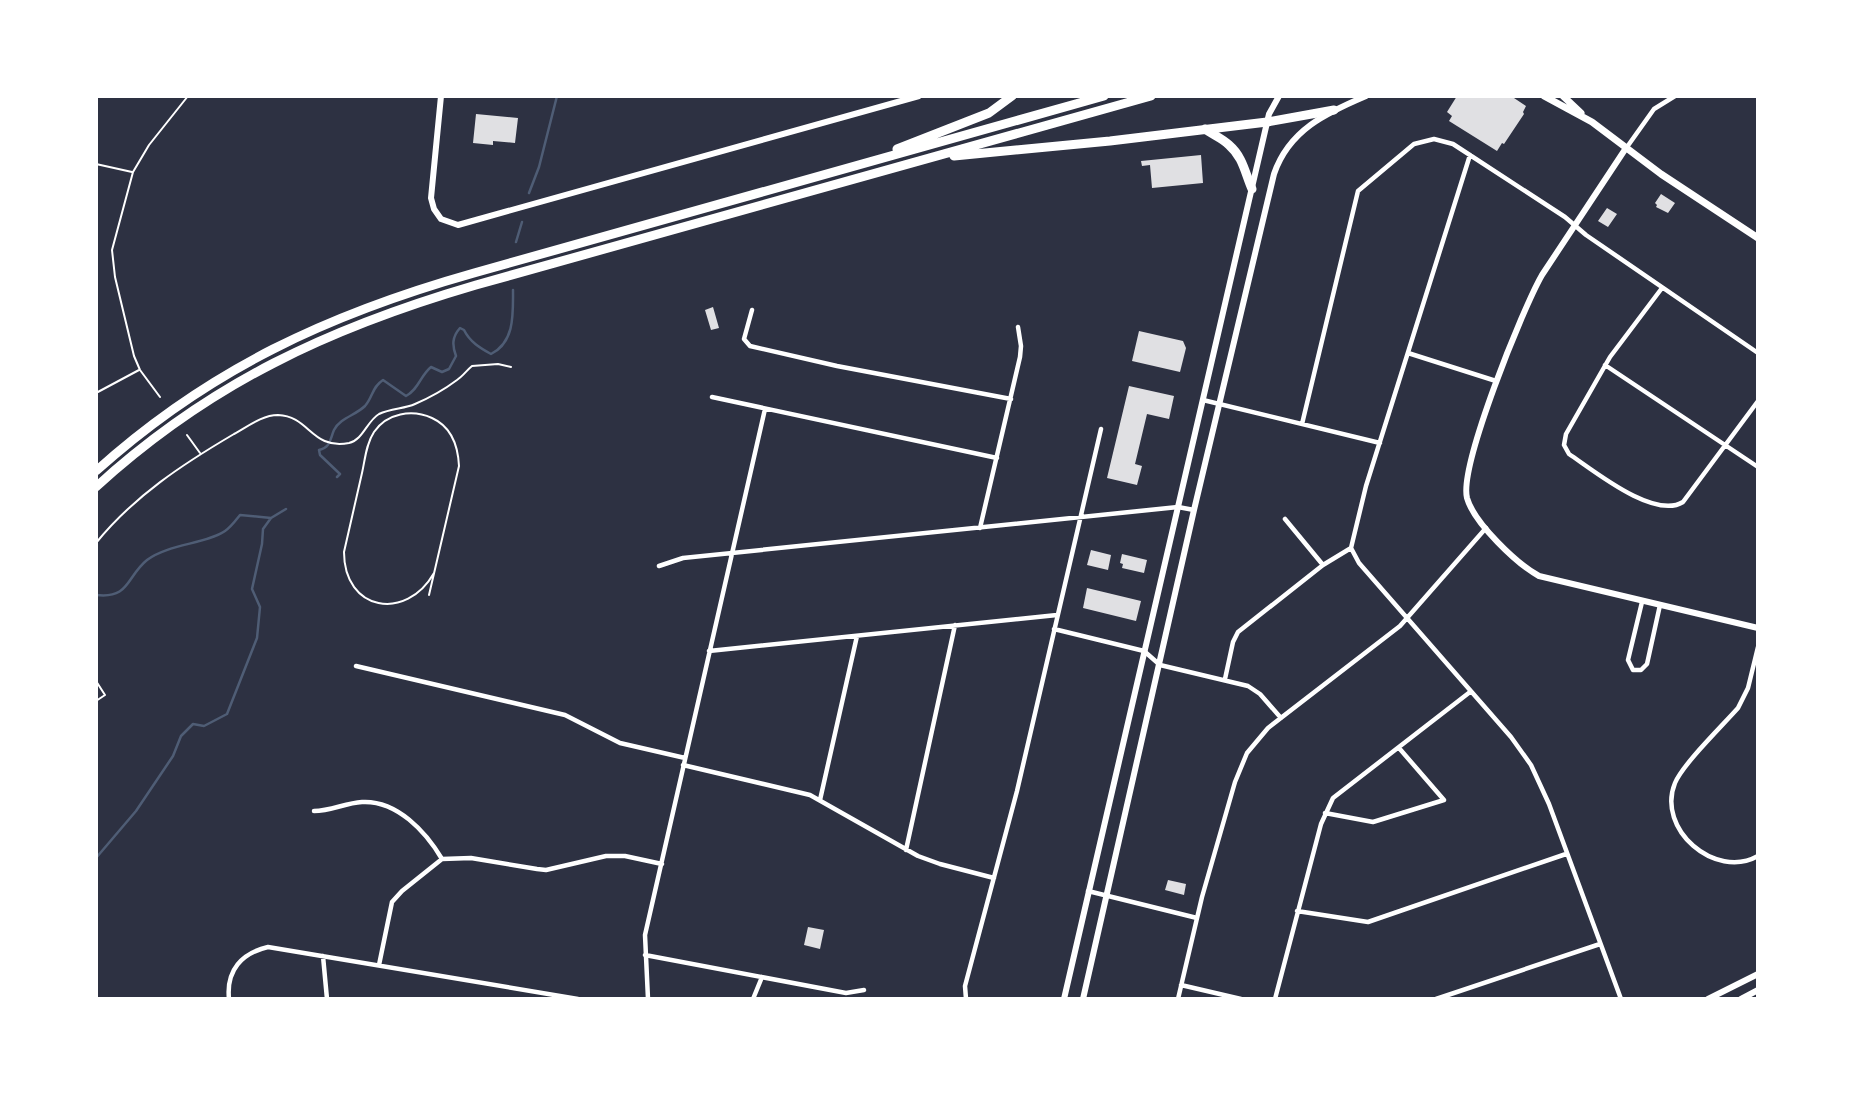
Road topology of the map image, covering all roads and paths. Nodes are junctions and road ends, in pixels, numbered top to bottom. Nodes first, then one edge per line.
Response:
1 (188, 96) edge
2 (442, 96) edge
3 (919, 96) edge
4 (1012, 96) edge
5 (1104, 96) edge
6 (1151, 96) edge
7 (1279, 96) edge
8 (1366, 96) edge
9 (1544, 96) edge
10 (1563, 96) edge
11 (1675, 96) edge
12 (1334, 110) junction
13 (1590, 121) junction
14 (1267, 122) junction
15 (1205, 129) junction
16 (1626, 148) junction
17 (1470, 155) junction
18 (927, 158) junction
19 (96, 164) edge
20 (854, 166) junction
21 (133, 172) junction
22 (1252, 190) junction
23 (1575, 226) junction
24 (1758, 238) edge
25 (1662, 288) junction
26 (752, 310) dead end
27 (1018, 327) dead end
28 (1408, 353) junction
29 (1758, 353) edge
30 (1605, 365) junction
31 (511, 367) dead end
32 (140, 370) junction
33 (1496, 381) junction
34 (96, 393) edge
35 (160, 397) dead end
36 (712, 397) dead end
37 (1011, 399) junction
38 (1203, 400) junction
39 (1758, 401) edge
40 (1221, 404) junction
41 (765, 409) junction
42 (1302, 424) junction
43 (1101, 429) dead end
44 (187, 435) dead end
45 (1380, 443) junction
46 (1726, 446) junction
47 (201, 454) junction
48 (997, 458) junction
49 (1758, 467) edge
50 (96, 471) edge
51 (96, 487) edge
52 (1178, 507) junction
53 (1194, 510) junction
54 (1080, 518) junction
55 (1285, 519) dead end
56 (980, 528) junction
57 (1486, 528) junction
58 (96, 543) edge
59 (1352, 548) junction
60 (732, 554) junction
61 (1165, 560) junction
62 (1182, 564) junction
63 (1323, 565) junction
64 (659, 566) dead end
65 (434, 573) junction
66 (429, 595) dead end
67 (1642, 602) junction
68 (1660, 606) junction
69 (1057, 615) junction
70 (1408, 619) junction
71 (956, 625) junction
72 (1758, 628) edge
73 (1054, 629) junction
74 (857, 636) junction
75 (1758, 647) edge
76 (1144, 650) junction
77 (709, 651) junction
78 (1160, 664) junction
79 (356, 666) dead end
80 (1226, 679) junction
81 (96, 681) edge
82 (1470, 692) junction
83 (96, 702) edge
84 (1281, 718) junction
85 (1399, 748) junction
86 (685, 758) junction
87 (683, 765) junction
88 (820, 800) junction
89 (314, 811) dead end
90 (1325, 813) junction
91 (906, 850) junction
92 (1566, 854) junction
93 (1758, 856) edge
94 (442, 859) junction
95 (662, 864) junction
96 (994, 878) junction
97 (1088, 891) junction
98 (1106, 896) junction
99 (1297, 911) junction
100 (1197, 918) junction
101 (1600, 944) junction
102 (645, 955) junction
103 (323, 956) junction
104 (379, 965) junction
105 (1758, 974) edge
106 (762, 977) junction
107 (1181, 985) junction
108 (864, 990) dead end
109 (1758, 990) edge
110 (229, 999) edge
111 (327, 999) edge
112 (578, 999) edge
113 (648, 999) edge
114 (753, 999) edge
115 (966, 999) edge
116 (1063, 999) edge
117 (1083, 999) edge
118 (1178, 999) edge
119 (1241, 999) edge
120 (1275, 999) edge
121 (1436, 999) edge
122 (1621, 999) edge
123 (1708, 999) edge
124 (1741, 999) edge

1 - 21 path
2 - 3 street
4 - 20 highway
5 - 20 highway
6 - 18 highway
7 - 14 street
8 - 12 street
9 - 13 main road
10 - 13 main road
11 - 16 street
12 - 14 highway
12 - 40 street
13 - 16 main road
14 - 15 highway
14 - 22 street
15 - 18 highway
15 - 22 highway
16 - 23 street
16 - 24 main road
17 - 23 street
17 - 28 street
17 - 42 street
18 - 51 highway
19 - 21 path
20 - 50 highway
21 - 32 path
22 - 38 street
23 - 25 street
23 - 33 street
25 - 29 street
25 - 30 street
26 - 37 street
27 - 37 street
28 - 33 street
28 - 45 street
30 - 46 street
30 - 46 street
31 - 47 path
32 - 34 path
32 - 35 path
33 - 57 street
36 - 41 street
37 - 48 street
38 - 40 street
38 - 52 street
39 - 46 street
40 - 42 street
40 - 53 street
41 - 48 street
41 - 60 street
42 - 45 street
43 - 54 street
44 - 47 path
45 - 59 street
46 - 49 street
47 - 58 path
48 - 56 street
52 - 53 street
52 - 54 street
52 - 61 street
53 - 62 street
54 - 56 street
54 - 69 street
55 - 63 street
56 - 60 street
57 - 67 street
57 - 70 street
59 - 63 street
59 - 70 street
60 - 64 street
60 - 77 street
61 - 62 street
61 - 76 street
62 - 78 street
63 - 80 street
65 - 65 path
65 - 66 path
67 - 68 street
67 - 68 street
68 - 72 street
69 - 71 street
69 - 73 street
70 - 82 street
70 - 84 street
71 - 74 street
71 - 91 street
73 - 76 street
73 - 96 street
74 - 77 street
74 - 88 street
75 - 93 street
76 - 78 street
76 - 97 street
77 - 86 street
78 - 80 street
78 - 98 street
79 - 86 street
80 - 84 street
81 - 83 path
82 - 85 street
82 - 92 street
84 - 100 street
85 - 90 street
85 - 90 street
86 - 87 street
87 - 88 street
87 - 95 street
88 - 91 street
89 - 94 street
90 - 99 street
91 - 96 street
92 - 99 street
92 - 101 street
94 - 95 street
94 - 104 street
95 - 102 street
96 - 115 street
97 - 98 street
97 - 116 street
98 - 100 street
98 - 117 street
99 - 120 street
100 - 107 street
101 - 121 street
101 - 122 street
102 - 106 street
102 - 113 street
103 - 104 street
103 - 110 street
103 - 111 street
104 - 112 street
105 - 123 street
106 - 108 street
106 - 114 street
107 - 118 street
107 - 119 street
109 - 124 street

